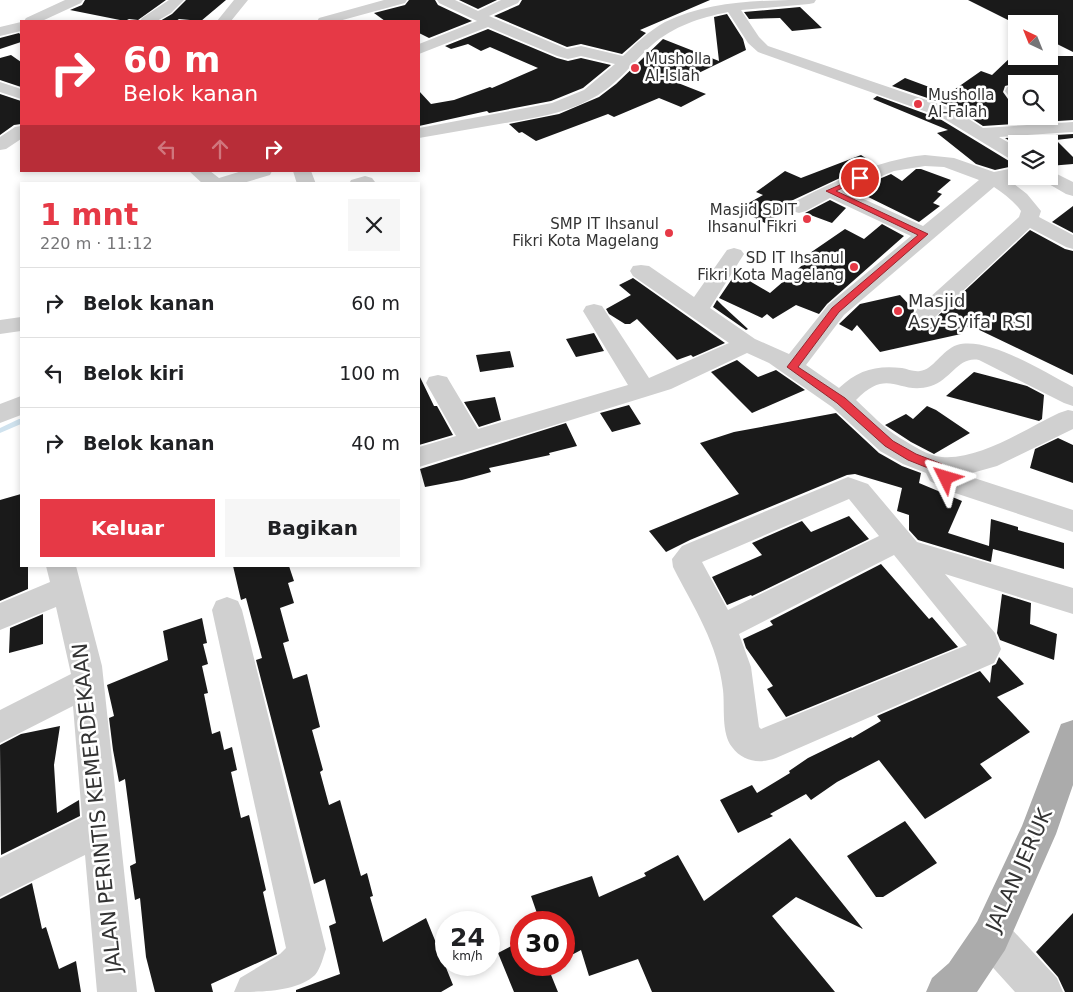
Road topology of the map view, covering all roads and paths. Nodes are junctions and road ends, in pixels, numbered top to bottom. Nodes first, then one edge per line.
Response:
1 (76, 0) edge
2 (176, 0) edge
3 (241, 0) edge
4 (400, 0) edge
5 (444, 0) edge
6 (513, 0) edge
7 (808, 0) edge
8 (738, 4) edge
9 (483, 19) junction
10 (33, 20) edge
11 (149, 20) edge
12 (225, 20) edge
13 (328, 20) edge
14 (20, 26) edge
15 (0, 32) edge
16 (420, 49) edge
17 (626, 62) junction
18 (0, 87) edge
19 (20, 94) edge
20 (0, 128) edge
21 (1066, 128) edge
22 (20, 133) edge
23 (983, 133) junction
24 (420, 134) edge
25 (0, 145) edge
26 (1008, 150) edge
27 (199, 172) edge
28 (260, 172) edge
29 (1008, 175) edge
30 (994, 178) junction
31 (1058, 181) edge
32 (212, 182) edge
33 (226, 182) edge
34 (1073, 190) edge
35 (830, 191) junction
36 (799, 207) dead end
37 (1028, 219) junction
38 (924, 234) junction
39 (1073, 243) edge
40 (734, 254) dead end
41 (641, 271) dead end
42 (697, 310) junction
43 (594, 311) dead end
44 (926, 313) dead end
45 (20, 324) edge
46 (0, 327) edge
47 (747, 344) junction
48 (792, 367) junction
49 (438, 383) dead end
50 (643, 389) junction
51 (1073, 397) edge
52 (841, 401) junction
53 (20, 405) edge
54 (0, 414) edge
55 (1073, 420) edge
56 (471, 440) junction
57 (420, 457) edge
58 (938, 467) junction
59 (1073, 521) edge
60 (903, 546) junction
61 (64, 577) edge
62 (1073, 601) edge
63 (227, 610) dead end
64 (0, 617) edge
65 (720, 629) junction
66 (88, 682) junction
67 (0, 727) edge
68 (1073, 736) edge
69 (102, 827) junction
70 (0, 878) edge
71 (991, 936) junction
72 (118, 992) edge
73 (254, 992) edge
74 (946, 992) edge
75 (1043, 992) edge

1 - 10 street
2 - 11 street
3 - 12 street
4 - 13 street
5 - 9 street
6 - 9 street
7 - 8 street
8 - 17 street
8 - 23 street
9 - 16 street
9 - 17 street
14 - 15 street
17 - 24 street
18 - 19 street
20 - 22 street
21 - 23 street
22 - 25 street
23 - 26 street
27 - 32 street
28 - 33 street
29 - 30 street
30 - 35 street
30 - 37 street
30 - 38 street
31 - 34 street
35 - 36 street
35 - 38 street
37 - 39 street
37 - 44 street
38 - 48 street
40 - 42 street
41 - 42 street
42 - 47 street
43 - 50 street
45 - 46 street
47 - 48 street
47 - 50 street
48 - 52 street
49 - 56 street
50 - 56 street
51 - 52 street
52 - 58 street
53 - 54 street
55 - 58 street
56 - 57 street
58 - 59 street
60 - 62 street
60 - 65 street
60 - 65 street
60 - 65 street
61 - 64 street
61 - 66 street, JALAN PERINTIS KEMERDEKAAN
63 - 73 street
66 - 67 street
66 - 69 street, JALAN PERINTIS KEMERDEKAAN
68 - 71 main road, JALAN JERUK
69 - 70 street
69 - 72 street, JALAN PERINTIS KEMERDEKAAN
71 - 74 main road, JALAN JERUK
71 - 75 street

